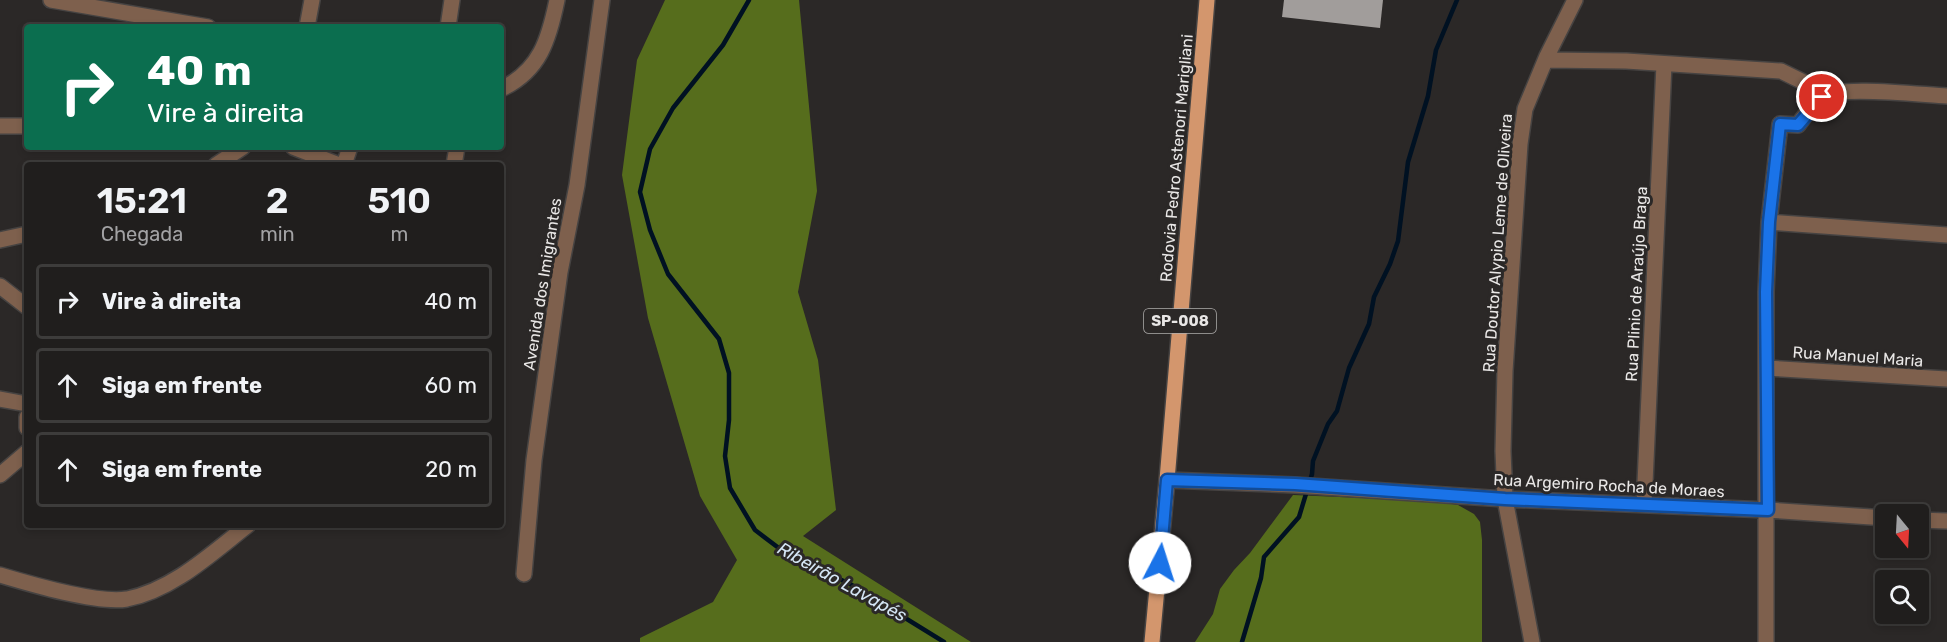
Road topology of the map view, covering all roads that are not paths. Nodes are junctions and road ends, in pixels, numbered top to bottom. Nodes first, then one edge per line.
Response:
1 (51, 0) edge
2 (312, 0) edge
3 (452, 0) edge
4 (557, 0) edge
5 (602, 0) edge
6 (1207, 0) edge
7 (1575, 0) edge
8 (191, 24) edge
9 (308, 24) edge
10 (448, 24) edge
11 (1546, 60) junction
12 (1664, 64) junction
13 (504, 86) edge
14 (1825, 95) junction
15 (1947, 96) edge
16 (0, 126) edge
17 (24, 126) edge
18 (238, 150) edge
19 (300, 150) edge
20 (220, 162) edge
21 (331, 162) edge
22 (1769, 222) junction
23 (24, 235) edge
24 (1947, 235) edge
25 (0, 240) edge
26 (0, 286) edge
27 (24, 305) edge
28 (1766, 368) junction
29 (1947, 379) edge
30 (0, 399) edge
31 (24, 403) edge
32 (24, 455) edge
33 (0, 475) edge
34 (1167, 480) junction
35 (1505, 499) junction
36 (1644, 505) junction
37 (1768, 510) junction
38 (1875, 517) edge
39 (1929, 520) edge
40 (1947, 521) edge
41 (244, 528) edge
42 (524, 574) dead end
43 (0, 575) edge
44 (1152, 642) edge
45 (1532, 642) edge
46 (1766, 642) edge

1 - 8 street
2 - 9 street
3 - 10 street
4 - 13 street
5 - 42 street, Avenida dos Imigrantes
6 - 34 main road, Rodovia Pedro Astenori Marigliani / SP-008
7 - 11 street, Rua Doutor Alypio Leme de Oliveira
11 - 12 street
11 - 35 street, Rua Doutor Alypio Leme de Oliveira
12 - 14 street
12 - 36 street, Rua Plinio de Araújo Braga
14 - 15 street
14 - 22 street
16 - 17 street
18 - 20 street
19 - 21 street
22 - 24 street
22 - 28 street
23 - 25 street
26 - 27 street
28 - 29 street, Rua Manuel Maria
28 - 37 street
30 - 31 street
32 - 33 street
34 - 35 street, Rua Argemiro Rocha de Moraes
34 - 44 main road, Rodovia Pedro Astenori Marigliani / SP-008
35 - 36 street, Rua Argemiro Rocha de Moraes
35 - 45 street, Rua Doutor Alypio Leme de Oliveira
36 - 37 street, Rua Argemiro Rocha de Moraes
37 - 38 street, Rua Argemiro Rocha de Moraes
37 - 46 street
39 - 40 street
41 - 43 street

